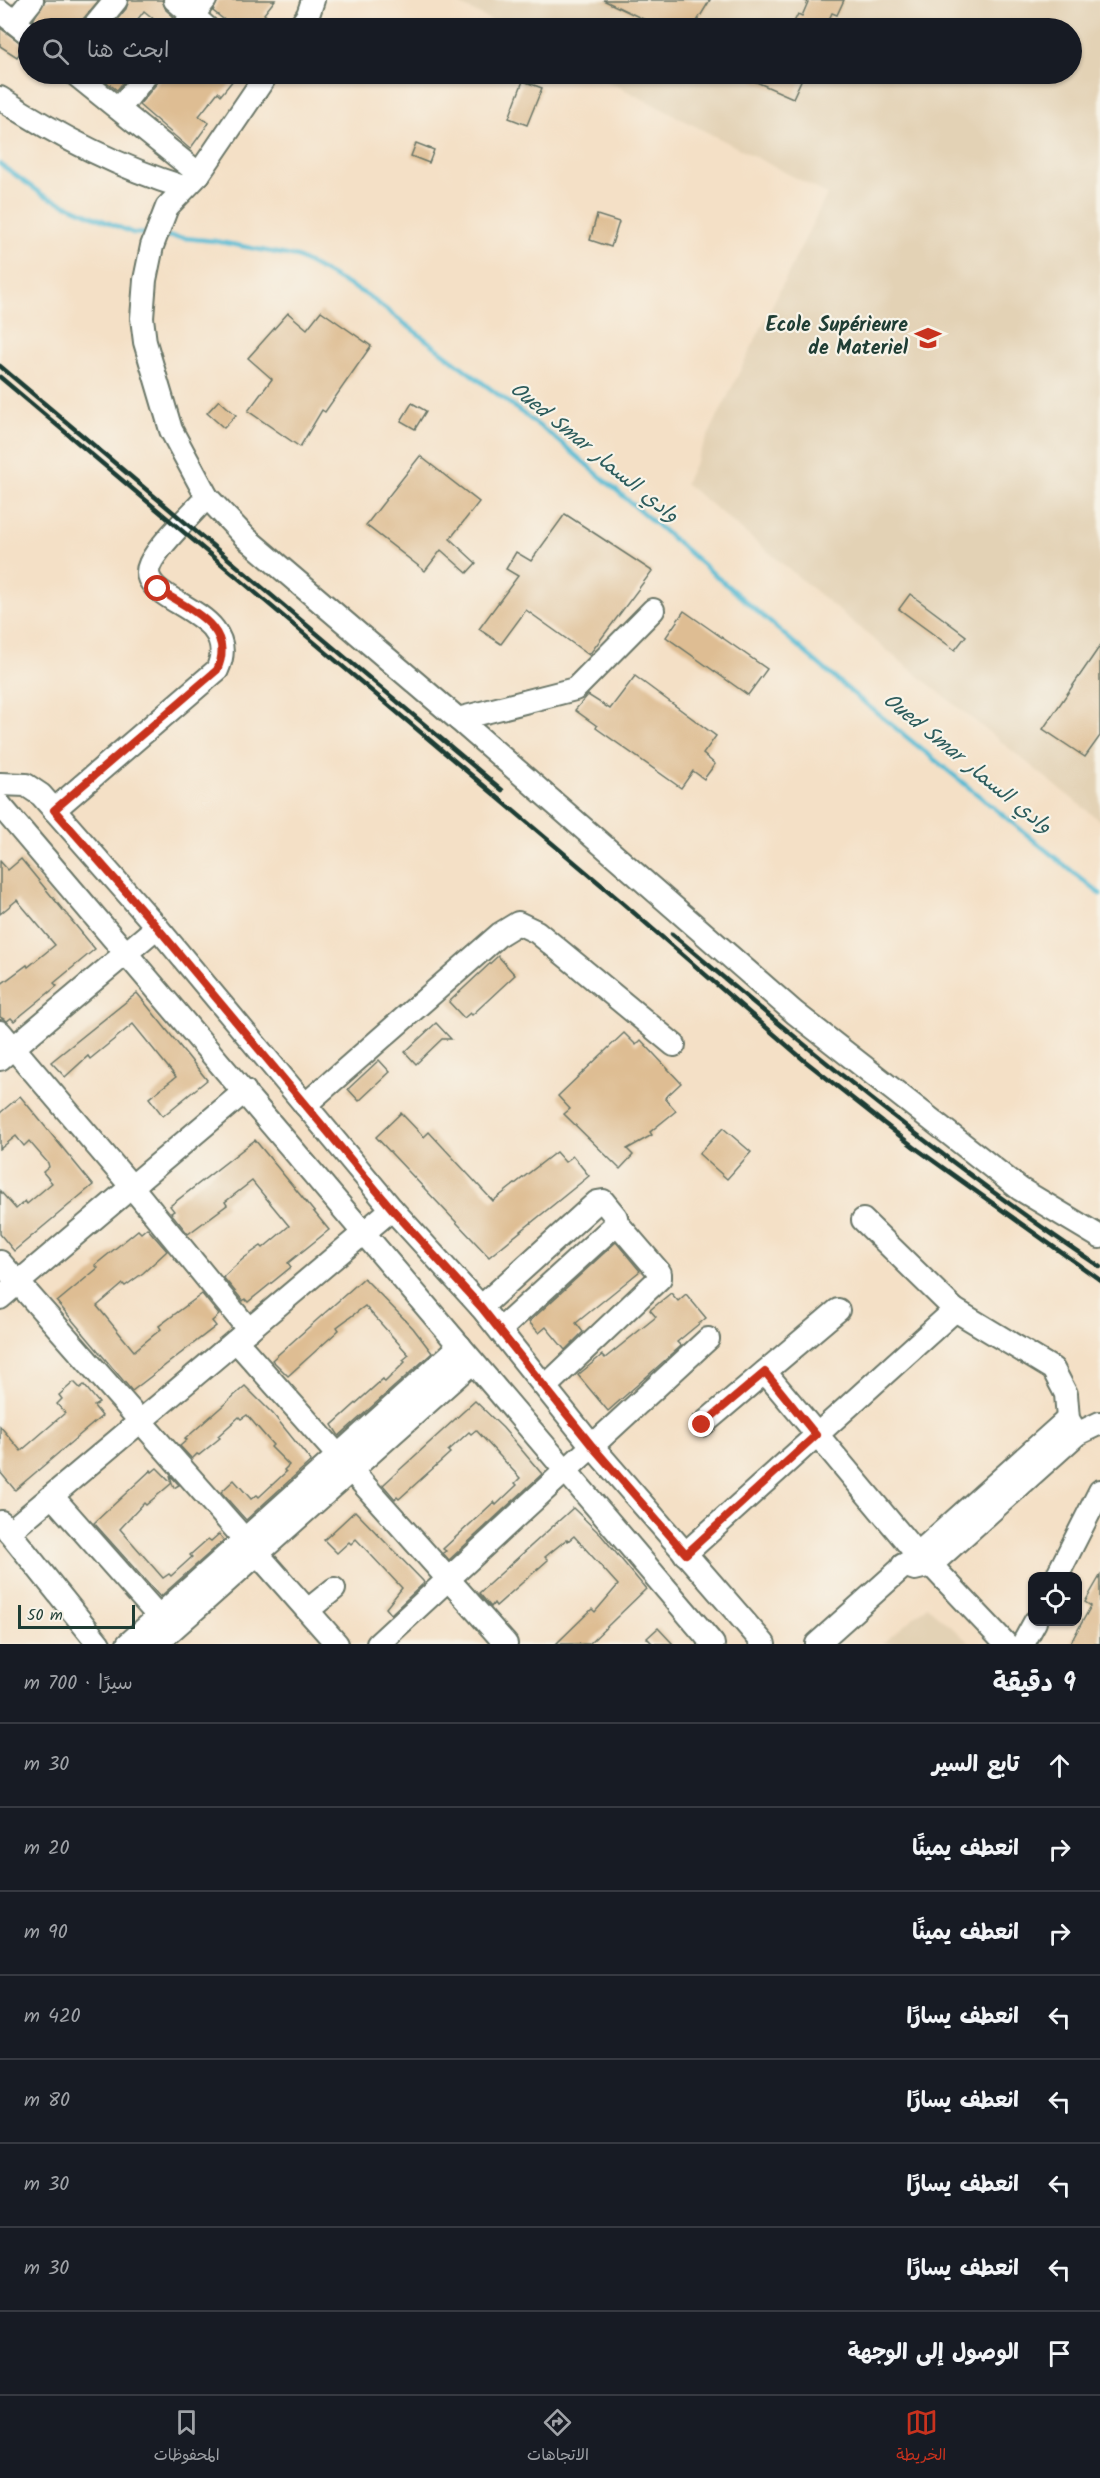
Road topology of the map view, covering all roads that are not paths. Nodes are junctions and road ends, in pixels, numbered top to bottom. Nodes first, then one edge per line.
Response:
1 (32, 0) edge
2 (116, 0) edge
3 (175, 0) edge
4 (313, 0) edge
5 (101, 18) edge
6 (197, 18) edge
7 (306, 18) edge
8 (14, 22) edge
9 (88, 84) edge
10 (139, 84) edge
11 (257, 84) edge
12 (0, 99) edge
13 (119, 109) junction
14 (191, 181) junction
15 (207, 497) junction
16 (653, 610) dead end
17 (458, 718) junction
18 (0, 784) edge
19 (54, 810) junction
20 (2, 813) edge
21 (157, 927) junction
22 (126, 953) junction
23 (674, 1045) dead end
24 (4, 1046) edge
25 (244, 1091) junction
26 (305, 1105) junction
27 (132, 1186) junction
28 (392, 1209) junction
29 (863, 1220) dead end
30 (617, 1223) junction
31 (364, 1233) junction
32 (1100, 1237) edge
33 (0, 1262) edge
34 (18, 1283) junction
35 (0, 1298) edge
36 (481, 1307) junction
37 (838, 1310) dead end
38 (955, 1310) junction
39 (500, 1330) junction
40 (242, 1336) junction
41 (708, 1339) dead end
42 (467, 1354) junction
43 (765, 1372) junction
44 (546, 1386) junction
45 (141, 1422) junction
46 (1100, 1423) edge
47 (702, 1425) dead end
48 (1073, 1427) junction
49 (816, 1435) junction
50 (592, 1446) junction
51 (344, 1463) junction
52 (566, 1470) junction
53 (1100, 1491) edge
54 (52, 1496) junction
55 (5, 1527) edge
56 (251, 1546) junction
57 (686, 1554) junction
58 (922, 1557) junction
59 (1059, 1572) edge
60 (448, 1580) junction
61 (334, 1589) dead end
62 (308, 1610) junction
63 (1033, 1626) edge
64 (162, 1630) edge
65 (99, 1644) edge
66 (128, 1644) edge
67 (337, 1644) edge
68 (378, 1644) edge
69 (506, 1644) edge
70 (713, 1644) edge
71 (764, 1644) edge
72 (817, 1644) edge
73 (1006, 1644) edge
74 (1023, 1644) edge

1 - 8 street
2 - 5 street
3 - 6 street
4 - 7 street
9 - 13 street
10 - 13 street
11 - 14 street
12 - 14 street
13 - 14 street
14 - 15 street
15 - 17 street
15 - 19 street
16 - 17 street
17 - 32 street
18 - 19 street
19 - 21 street
20 - 22 street
21 - 22 street
21 - 26 street
22 - 24 street
22 - 25 street
23 - 26 street
24 - 27 street
25 - 27 street
25 - 31 street
26 - 28 street
27 - 34 street
27 - 40 street
28 - 31 street
28 - 36 street
29 - 38 street
30 - 36 street
30 - 39 street
30 - 44 street
31 - 40 street
31 - 42 street
33 - 34 street
34 - 35 street
34 - 45 street
36 - 39 street
37 - 43 street
38 - 48 street
38 - 49 street
39 - 44 street
40 - 45 street
40 - 51 street
41 - 50 street
42 - 51 street
42 - 52 street
43 - 47 street
43 - 49 street
44 - 50 street
45 - 54 street
45 - 56 street
46 - 48 street
48 - 58 street
49 - 57 street
49 - 58 street
50 - 52 street
50 - 57 street
51 - 56 street
51 - 60 street
52 - 60 street
52 - 70 street
53 - 59 street
54 - 55 street
54 - 64 street
55 - 65 street
56 - 62 street
56 - 64 street
57 - 71 street
58 - 72 street
58 - 73 street
60 - 68 street
60 - 69 street
61 - 62 street
62 - 67 street
63 - 74 street
64 - 66 street

